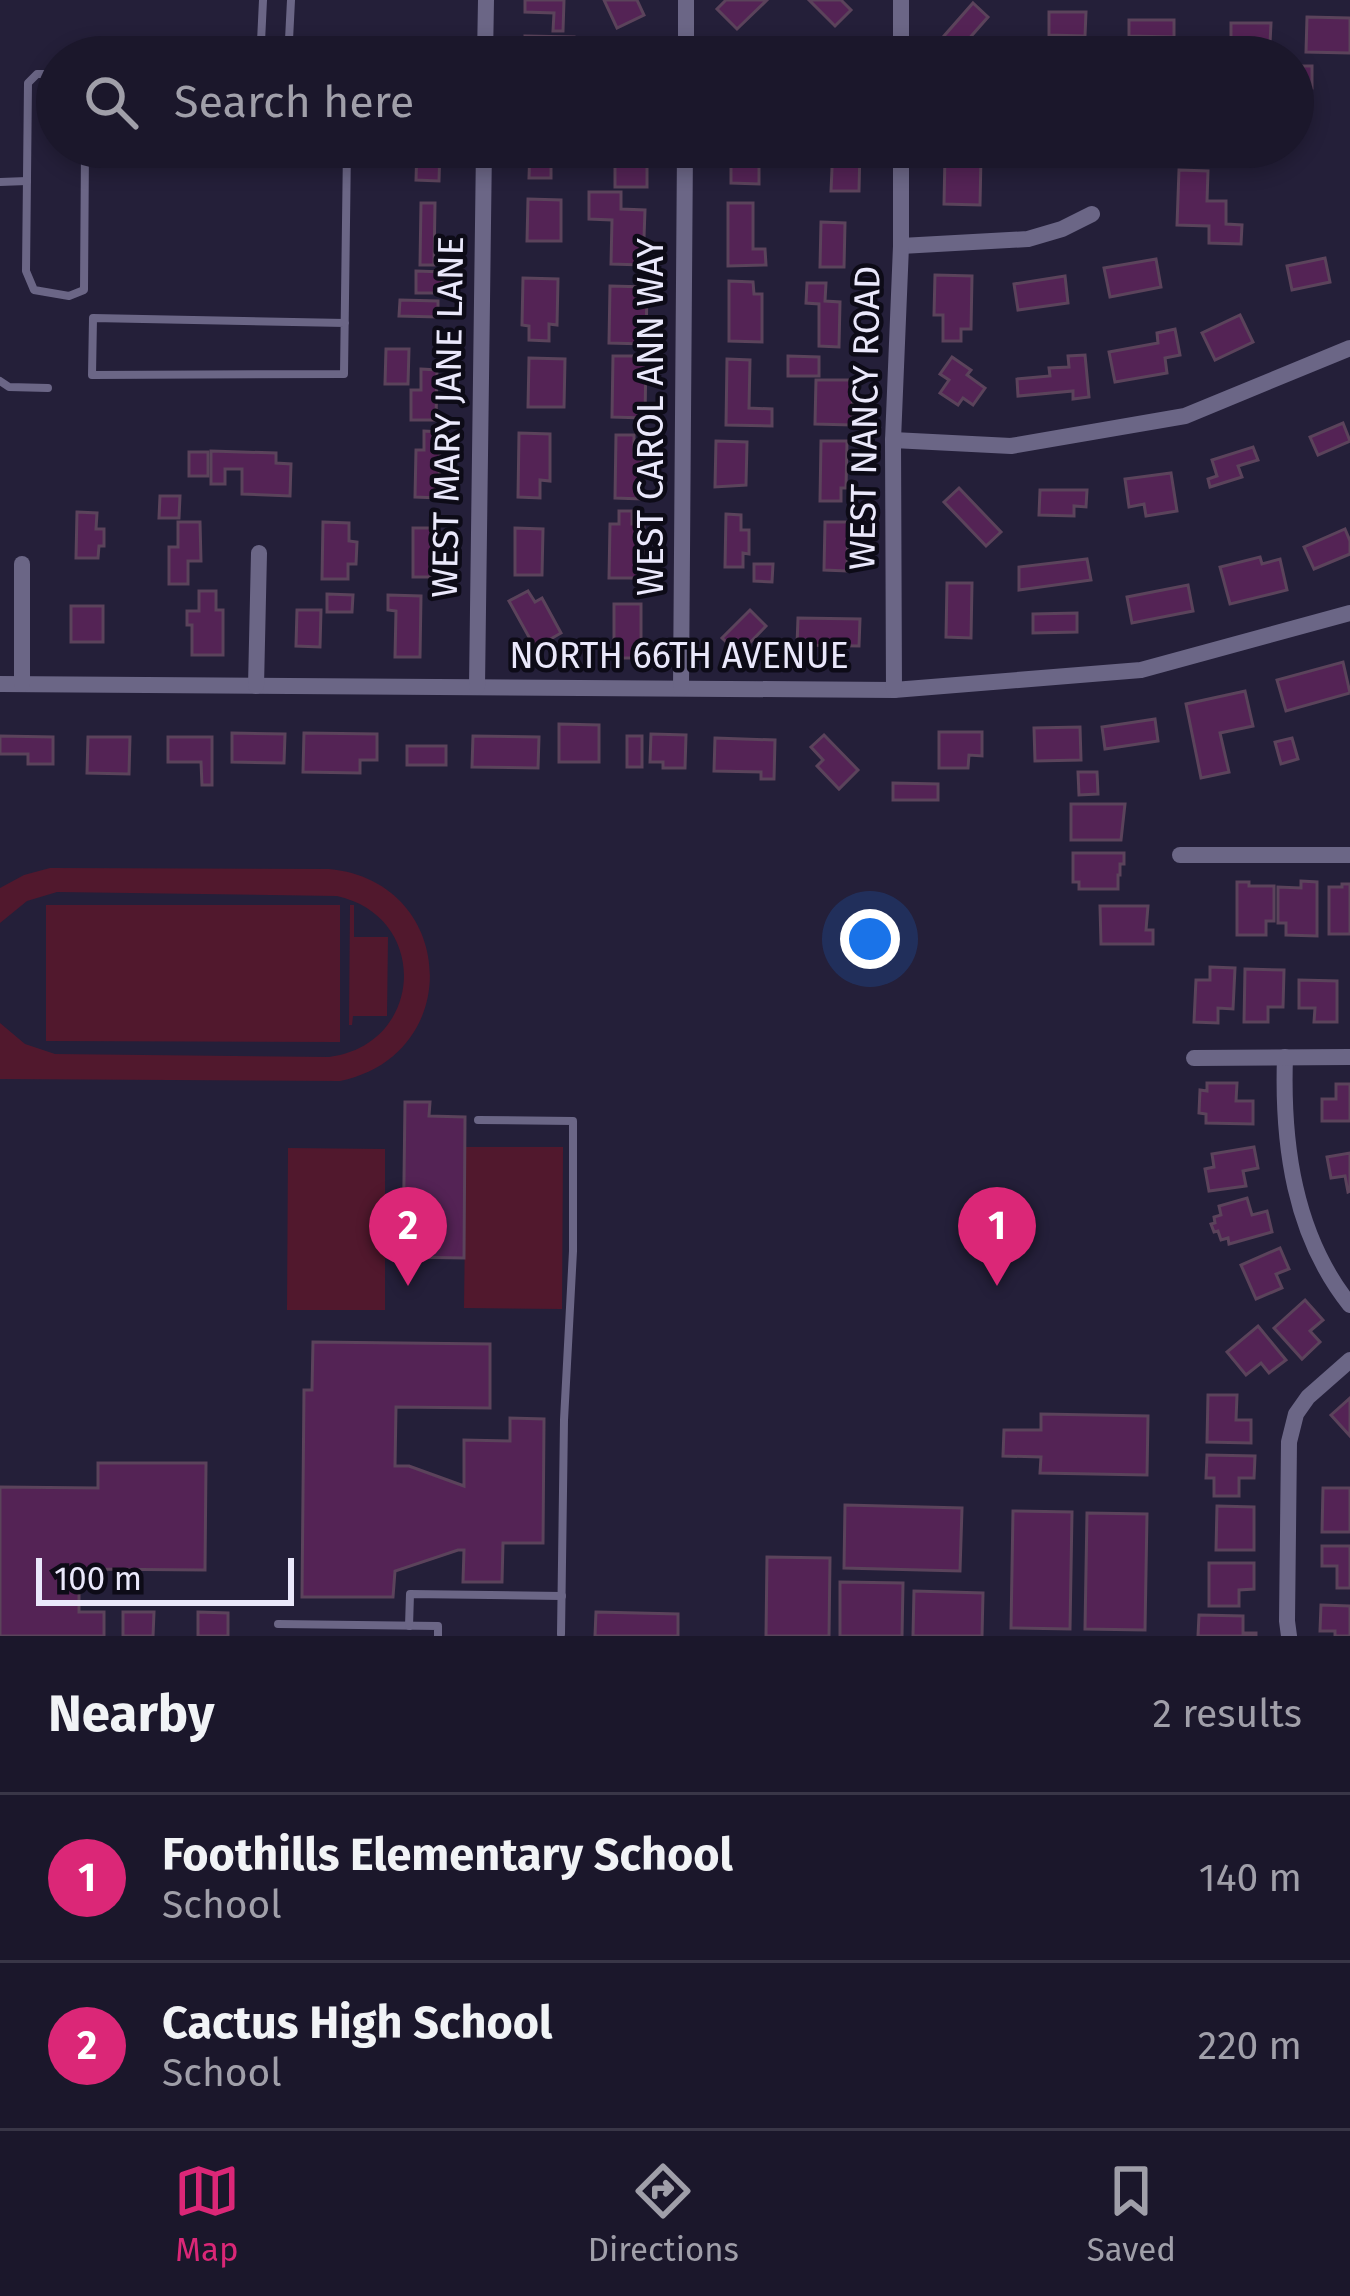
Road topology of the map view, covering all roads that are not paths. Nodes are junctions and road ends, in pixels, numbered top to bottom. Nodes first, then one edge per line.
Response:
1 (263, 0) edge
2 (291, 0) edge
3 (486, 0) edge
4 (686, 0) edge
5 (901, 0) edge
6 (261, 36) edge
7 (289, 36) edge
8 (485, 36) edge
9 (686, 36) edge
10 (901, 36) edge
11 (36, 75) edge
12 (85, 168) edge
13 (347, 168) edge
14 (484, 168) edge
15 (685, 168) edge
16 (901, 168) edge
17 (0, 182) edge
18 (27, 182) junction
19 (1091, 214) dead end
20 (901, 246) junction
21 (345, 323) junction
22 (1350, 348) edge
23 (0, 381) edge
24 (48, 388) dead end
25 (893, 440) junction
26 (259, 554) dead end
27 (22, 564) dead end
28 (1350, 613) edge
29 (0, 684) edge
30 (22, 685) junction
31 (256, 686) junction
32 (477, 687) junction
33 (681, 688) junction
34 (894, 690) junction
35 (1180, 855) dead end
36 (1350, 855) edge
37 (1285, 1057) junction
38 (1350, 1057) edge
39 (1194, 1058) dead end
40 (478, 1120) dead end
41 (1350, 1305) edge
42 (1350, 1360) edge
43 (562, 1596) junction
44 (278, 1624) dead end
45 (409, 1626) junction
46 (561, 1634) edge
47 (438, 1636) edge
48 (1289, 1636) edge

1 - 6 lane
2 - 7 lane
3 - 8 street
4 - 9 street
5 - 10 street
11 - 18 lane
12 - 18 lane
13 - 21 lane
14 - 32 street, WEST MARY JANE LANE
15 - 33 street, WEST CAROL ANN WAY
16 - 20 street, WEST NANCY ROAD
17 - 18 lane
19 - 20 street
20 - 25 street, WEST NANCY ROAD
21 - 21 lane
22 - 25 street
23 - 24 lane
25 - 34 street, WEST NANCY ROAD
26 - 31 street
27 - 30 street
28 - 34 street, NORTH 66TH AVENUE
29 - 30 street, NORTH 66TH AVENUE
30 - 31 street, NORTH 66TH AVENUE
31 - 32 street, NORTH 66TH AVENUE
32 - 33 street, NORTH 66TH AVENUE
33 - 34 street, NORTH 66TH AVENUE
35 - 36 street
37 - 38 street
37 - 39 street
37 - 41 street
40 - 43 lane
42 - 48 street
43 - 45 lane
43 - 46 lane
44 - 45 lane
45 - 47 lane

